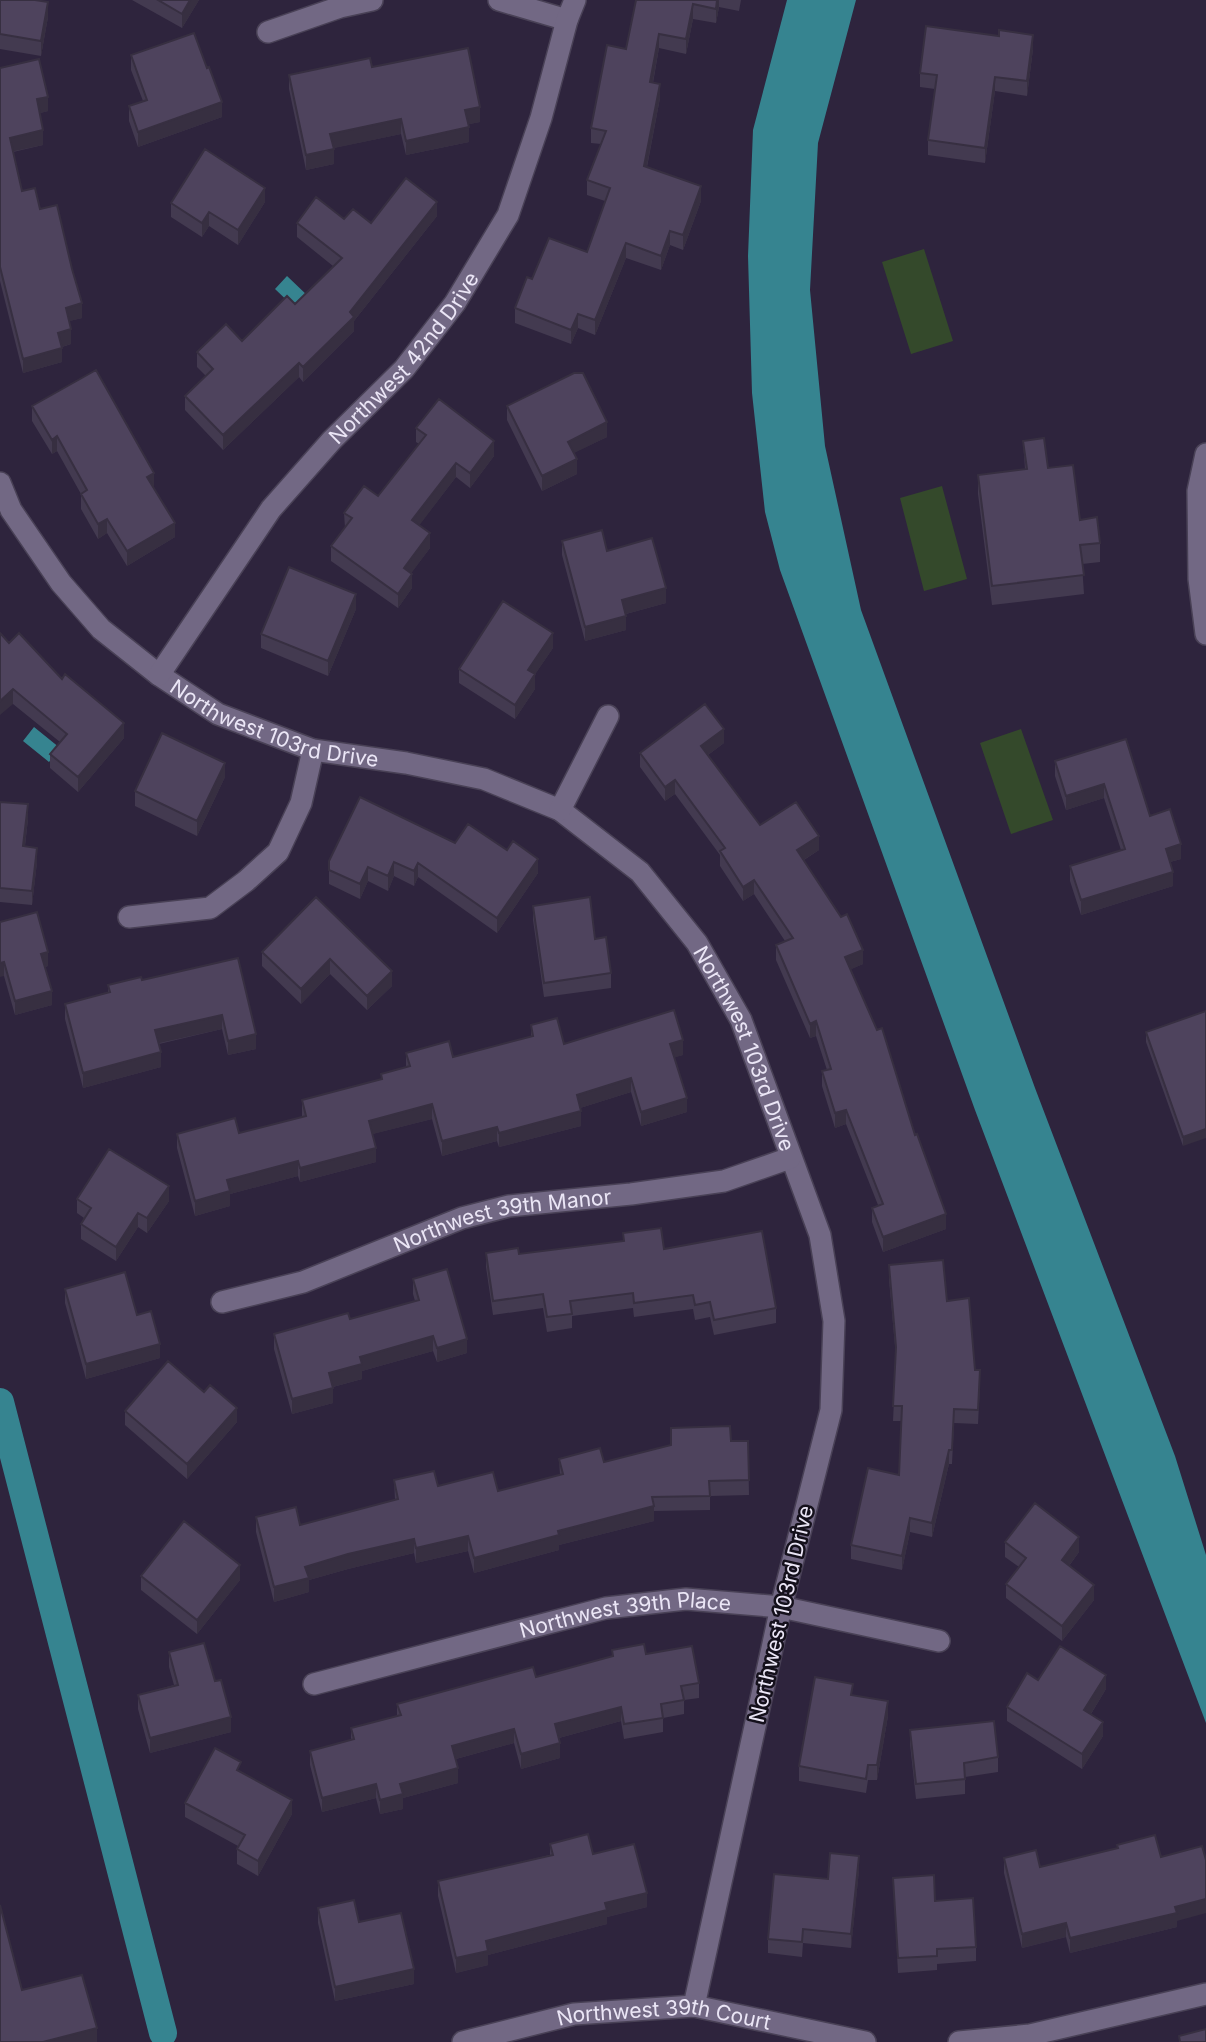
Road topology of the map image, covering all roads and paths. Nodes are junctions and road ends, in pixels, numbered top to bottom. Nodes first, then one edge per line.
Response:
1 (372, 0) edge
2 (499, 0) edge
3 (575, 0) edge
4 (566, 20) junction
5 (268, 32) dead end
6 (1206, 454) edge
7 (0, 483) edge
8 (1206, 634) edge
9 (159, 675) junction
10 (608, 716) dead end
11 (313, 750) junction
12 (560, 810) junction
13 (130, 917) dead end
14 (790, 1158) junction
15 (222, 1303) dead end
16 (780, 1607) junction
17 (939, 1641) dead end
18 (314, 1685) dead end
19 (1206, 1994) edge
20 (694, 2006) junction
21 (463, 2042) edge
22 (865, 2042) edge
23 (959, 2042) edge

1 - 5 street
2 - 4 street
3 - 4 street, Northwest 42nd Drive
4 - 9 street, Northwest 42nd Drive
6 - 8 street
7 - 9 street, Northwest 103rd Drive
9 - 11 street, Northwest 103rd Drive
10 - 12 street
11 - 12 street, Northwest 103rd Drive
11 - 13 street
12 - 14 street, Northwest 103rd Drive
14 - 15 street, Northwest 39th Manor
14 - 16 street, Northwest 103rd Drive
16 - 17 street, Northwest 39th Place
16 - 18 street, Northwest 39th Place
16 - 20 street, Northwest 103rd Drive
19 - 23 street
20 - 21 street, Northwest 39th Court
20 - 22 street, Northwest 39th Court

